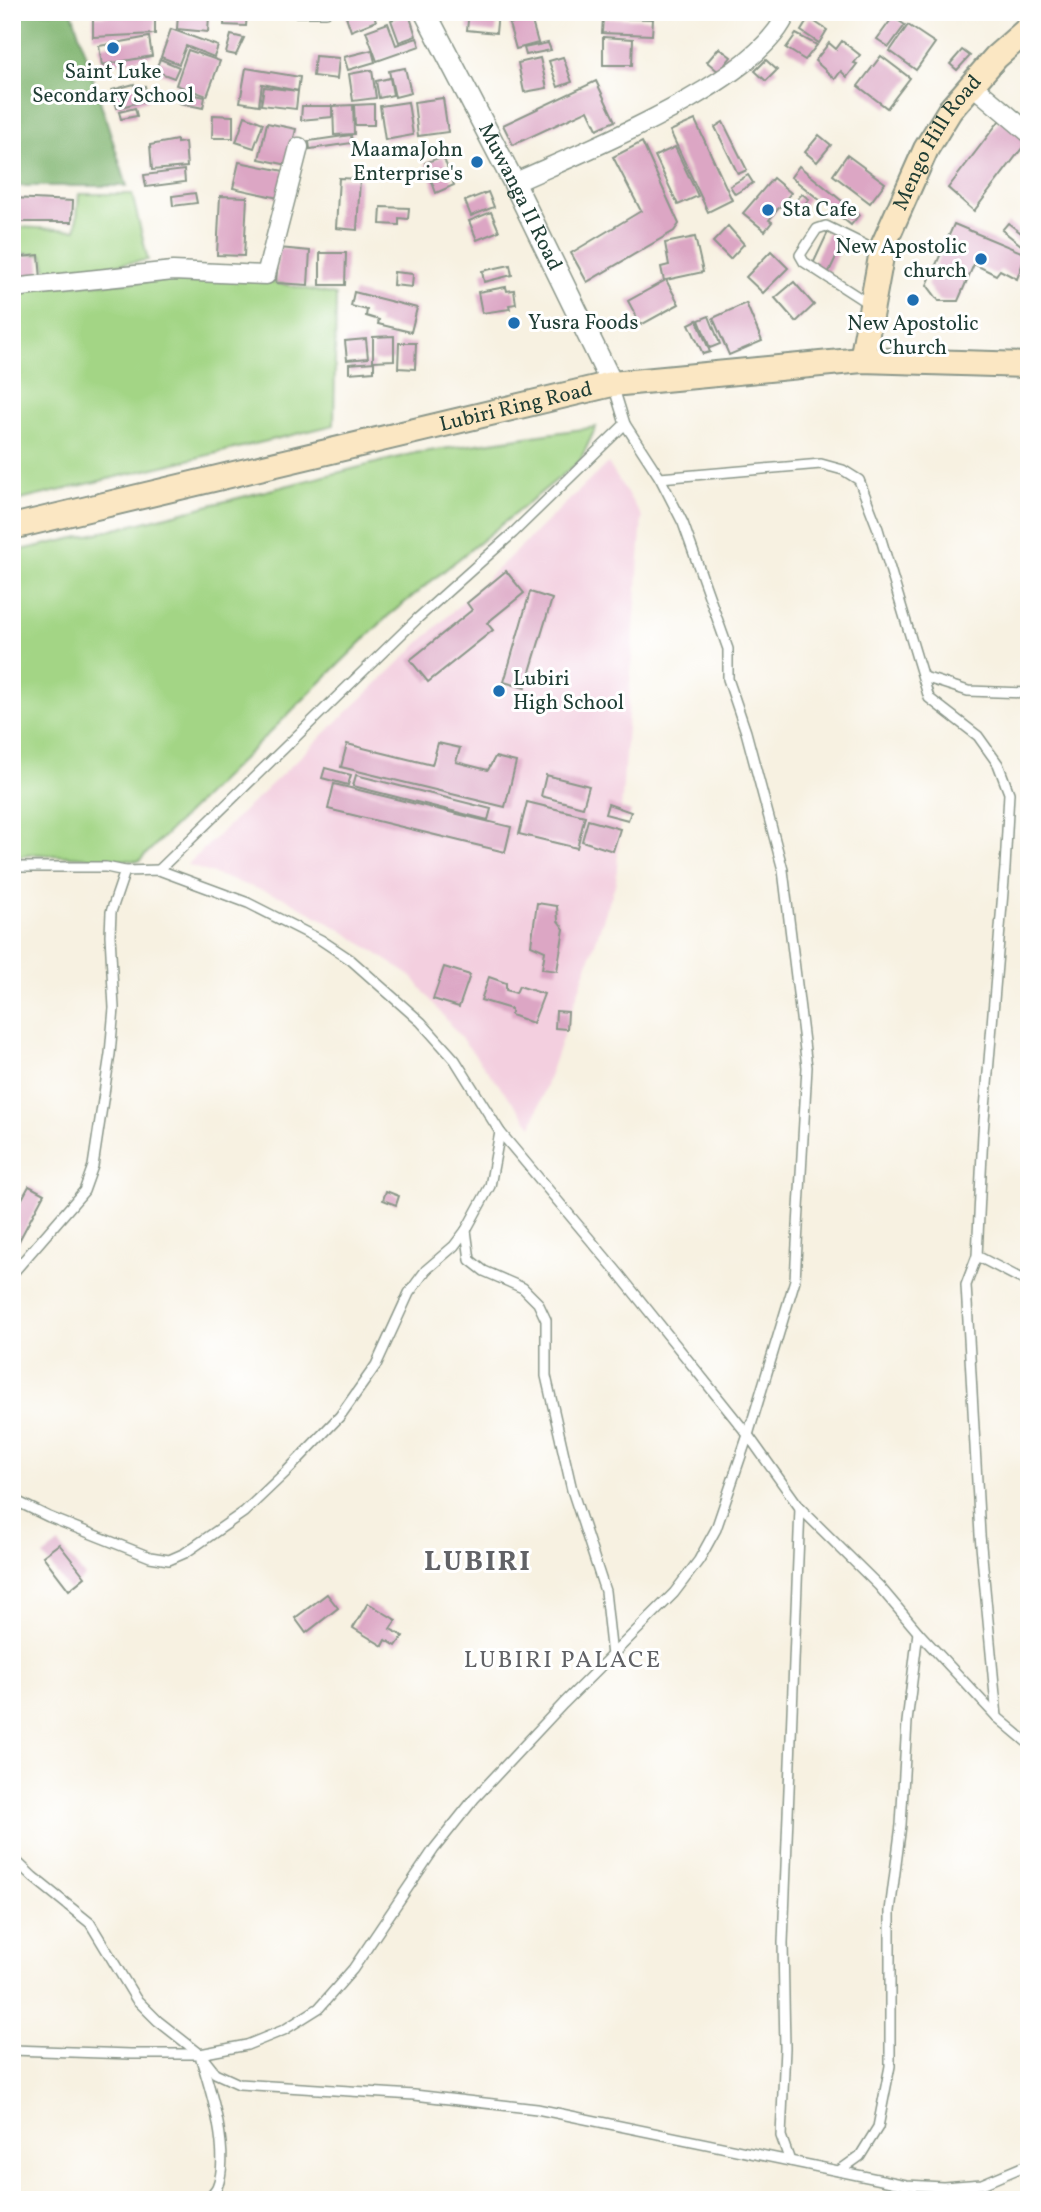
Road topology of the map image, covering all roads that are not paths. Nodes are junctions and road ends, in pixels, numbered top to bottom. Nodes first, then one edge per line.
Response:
1 (274, 12) edge
2 (326, 12) edge
3 (425, 12) edge
4 (788, 12) edge
5 (1029, 28) edge
6 (972, 86) junction
7 (1029, 133) edge
8 (299, 147) dead end
9 (514, 183) junction
10 (881, 253) junction
11 (12, 288) edge
12 (871, 305) junction
13 (862, 360) junction
14 (1029, 365) edge
15 (612, 384) junction
16 (625, 424) junction
17 (660, 478) junction
18 (12, 527) edge
19 (924, 677) junction
20 (1029, 693) edge
21 (12, 867) edge
22 (125, 870) junction
23 (159, 870) junction
24 (500, 1132) junction
25 (466, 1230) junction
26 (978, 1256) junction
27 (12, 1274) edge
28 (1029, 1283) edge
29 (748, 1435) junction
30 (12, 1499) edge
31 (800, 1508) junction
32 (918, 1632) junction
33 (612, 1656) junction
34 (997, 1717) junction
35 (1029, 1744) edge
36 (12, 1857) edge
37 (12, 2050) edge
38 (200, 2054) junction
39 (790, 2161) junction
40 (1029, 2164) edge
41 (839, 2171) junction
42 (207, 2200) edge

1 - 2 lane
3 - 9 street, Muwanga II Road
4 - 9 street
5 - 6 main road, Mengo Hill Road
6 - 7 street
6 - 10 main road, Mengo Hill Road
8 - 11 street
9 - 15 street, Muwanga II Road
10 - 12 main road, Mengo Hill Road
10 - 12 lane
12 - 13 main road, Mengo Hill Road
13 - 14 main road, Lubiri Ring Road
13 - 15 main road, Lubiri Ring Road
15 - 16 lane
15 - 18 main road, Lubiri Ring Road
16 - 17 lane
16 - 23 lane
17 - 19 lane
17 - 29 lane
19 - 20 lane
19 - 26 lane
21 - 22 lane
22 - 23 lane
22 - 27 lane
23 - 24 lane
24 - 25 lane
24 - 29 lane
25 - 30 lane
25 - 33 lane
26 - 28 lane
26 - 34 lane
29 - 31 lane
29 - 33 lane
31 - 32 lane
31 - 39 lane
32 - 34 lane
32 - 41 lane
33 - 38 lane
34 - 35 lane
36 - 38 lane
37 - 38 lane
38 - 39 lane
38 - 42 lane
39 - 41 lane
40 - 41 lane

